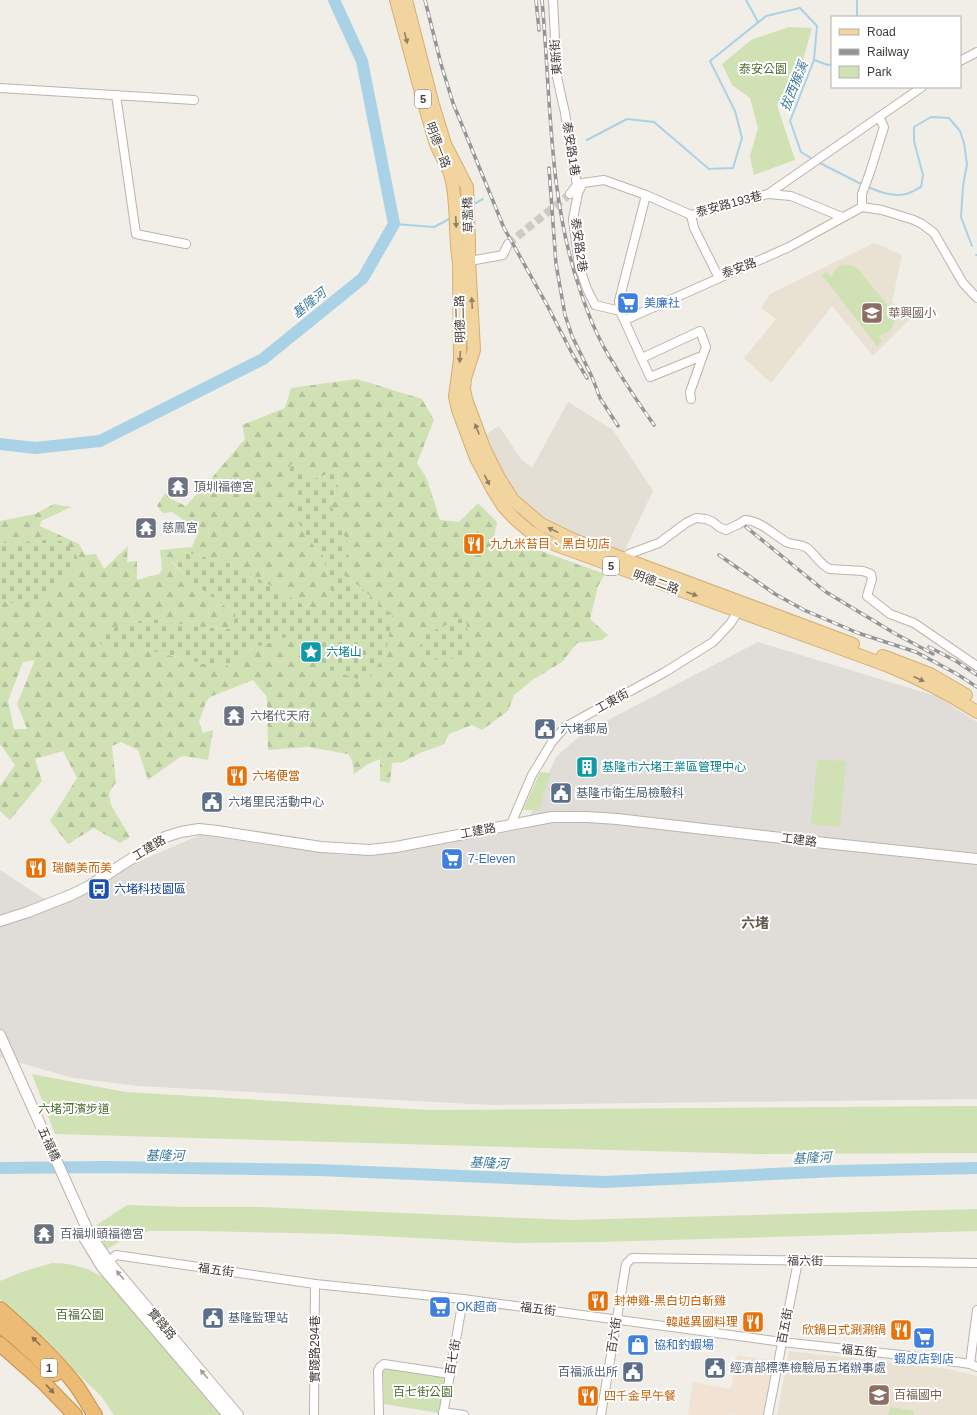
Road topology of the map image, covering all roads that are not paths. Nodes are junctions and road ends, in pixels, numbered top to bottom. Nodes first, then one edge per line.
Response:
1 (396, 0) edge
2 (406, 0) edge
3 (553, 0) edge
4 (977, 52) edge
5 (961, 60) edge
6 (0, 88) edge
7 (921, 88) edge
8 (116, 95) junction
9 (194, 100) dead end
10 (565, 113) joint
11 (880, 117) junction
12 (580, 184) junction
13 (467, 187) joint
14 (570, 194) tunnel mouth
15 (768, 194) junction
16 (646, 195) junction
17 (454, 197) joint
18 (862, 207) junction
19 (691, 215) junction
20 (842, 217) junction
21 (470, 242) joint
22 (186, 244) dead end
23 (508, 244) tunnel mouth
24 (457, 248) joint
25 (464, 262) junction
26 (719, 278) junction
27 (977, 298) edge
28 (620, 311) junction
29 (625, 320) junction
30 (702, 356) junction
31 (642, 358) junction
32 (690, 399) dead end
33 (629, 554) dead end
34 (741, 607) junction
35 (977, 666) edge
36 (977, 703) edge
37 (977, 712) edge
38 (511, 824) junction
39 (977, 859) edge
40 (0, 921) edge
41 (0, 1035) edge
42 (0, 1052) edge
43 (86, 1233) junction
44 (632, 1258) joint
45 (798, 1261) junction
46 (977, 1263) edge
47 (105, 1264) junction
48 (315, 1284) junction
49 (463, 1299) junction
50 (0, 1309) edge
51 (977, 1314) edge
52 (616, 1319) junction
53 (0, 1325) edge
54 (782, 1342) junction
55 (0, 1344) edge
56 (974, 1366) edge
57 (450, 1374) junction
58 (443, 1413) edge
59 (74, 1415) edge
60 (94, 1415) edge
61 (228, 1415) edge
62 (238, 1415) edge
63 (314, 1415) edge
64 (379, 1415) edge
65 (464, 1415) edge
66 (601, 1415) edge
67 (768, 1415) edge

1 -> 17 main road, 明德一路 / 5
2 - 13 main road, 明德一路 / 5
3 - 10 street, 東新街
4 - 5 street
6 - 8 street
7 - 11 street
8 - 9 street
8 - 22 street
10 - 12 street, 泰安路1巷
11 - 15 street
11 - 18 street
12 - 14 street
12 - 16 street
12 - 28 street, 泰安路2巷
13 - 21 main road, 草濫橋 / 5
15 - 19 street, 泰安路193巷
15 - 20 street
16 - 19 street
16 - 28 street
17 -> 24 main road, 草濫橋 / 5
18 - 20 street, 泰安路
18 - 27 street
19 - 26 street, 泰安路
20 - 26 street, 泰安路
21 - 25 main road, 明德二路 / 5
23 - 25 street
24 - 25 main road, 明德二路 / 5
25 - 34 main road, 明德二路 / 5
26 - 29 street
28 - 29 street
29 - 31 street
30 - 31 street
30 - 31 street
30 - 32 street
33 - 35 street
34 - 36 main road, 明德二路 / 5
34 -> 37 main road, 明德二路 / 5
34 - 38 street, 工東街
38 - 39 street, 工建路
38 - 40 street, 工建路
41 - 43 street, 五福橋
42 - 43 street, 五福橋
43 - 47 street, 實踐路
44 - 45 street, 福六街
44 - 52 street, 百六街
45 - 46 street, 福六街
45 - 54 street, 百五街
47 - 48 street, 福五街
47 - 61 street, 實踐路
62 -> 47 street, 實踐路
48 - 49 street, 福五街
48 - 63 street, 實踐路294巷
49 - 52 street, 福五街
49 - 57 street, 百七街
60 -> 50 highway
51 - 56 street
52 - 54 street, 福五街
52 - 66 street, 百六街
53 - 60 highway, 1
54 - 56 street, 福五街
54 - 67 street, 百五街
55 -> 59 highway, 1
57 - 58 street, 百七街
57 - 64 street
58 - 65 street

